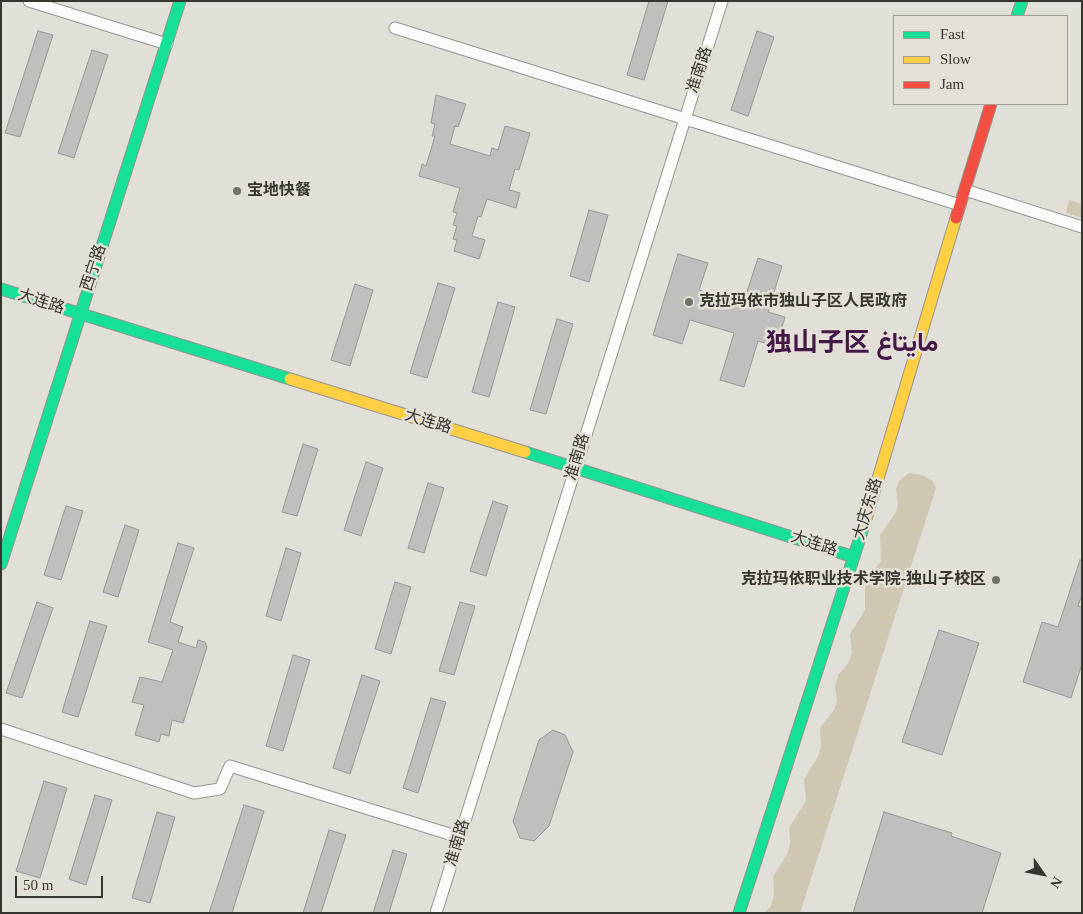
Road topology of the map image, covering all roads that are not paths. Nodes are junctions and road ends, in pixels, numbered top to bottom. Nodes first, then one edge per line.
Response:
1 (29, 1) edge
2 (180, 1) edge
3 (722, 1) edge
4 (1022, 1) edge
5 (1017, 15) edge
6 (395, 28) dead end
7 (167, 44) junction
8 (991, 105) edge
9 (685, 117) junction
10 (965, 190) junction
11 (960, 205) junction
12 (1082, 227) edge
13 (1, 289) edge
14 (80, 314) junction
15 (575, 468) junction
16 (854, 558) junction
17 (1, 564) edge
18 (1, 730) edge
19 (459, 837) junction
20 (436, 913) edge
21 (739, 913) edge

1 - 7 street
2 - 7 street, 西宁路
3 - 9 street, 准南路
4 - 5 street
6 - 9 street
7 - 14 street, 西宁路
8 - 10 street, 大庆东路
9 - 11 street
9 - 15 street, 准南路
10 - 11 street, 大庆东路
10 - 12 street
11 - 16 street, 大庆东路
13 - 14 street, 大连路
14 - 15 street, 大连路
14 - 17 street, 西宁路
15 - 16 street, 大连路
15 - 19 street, 准南路
16 - 21 street, 大庆东路
18 - 19 street
19 - 20 street, 准南路

